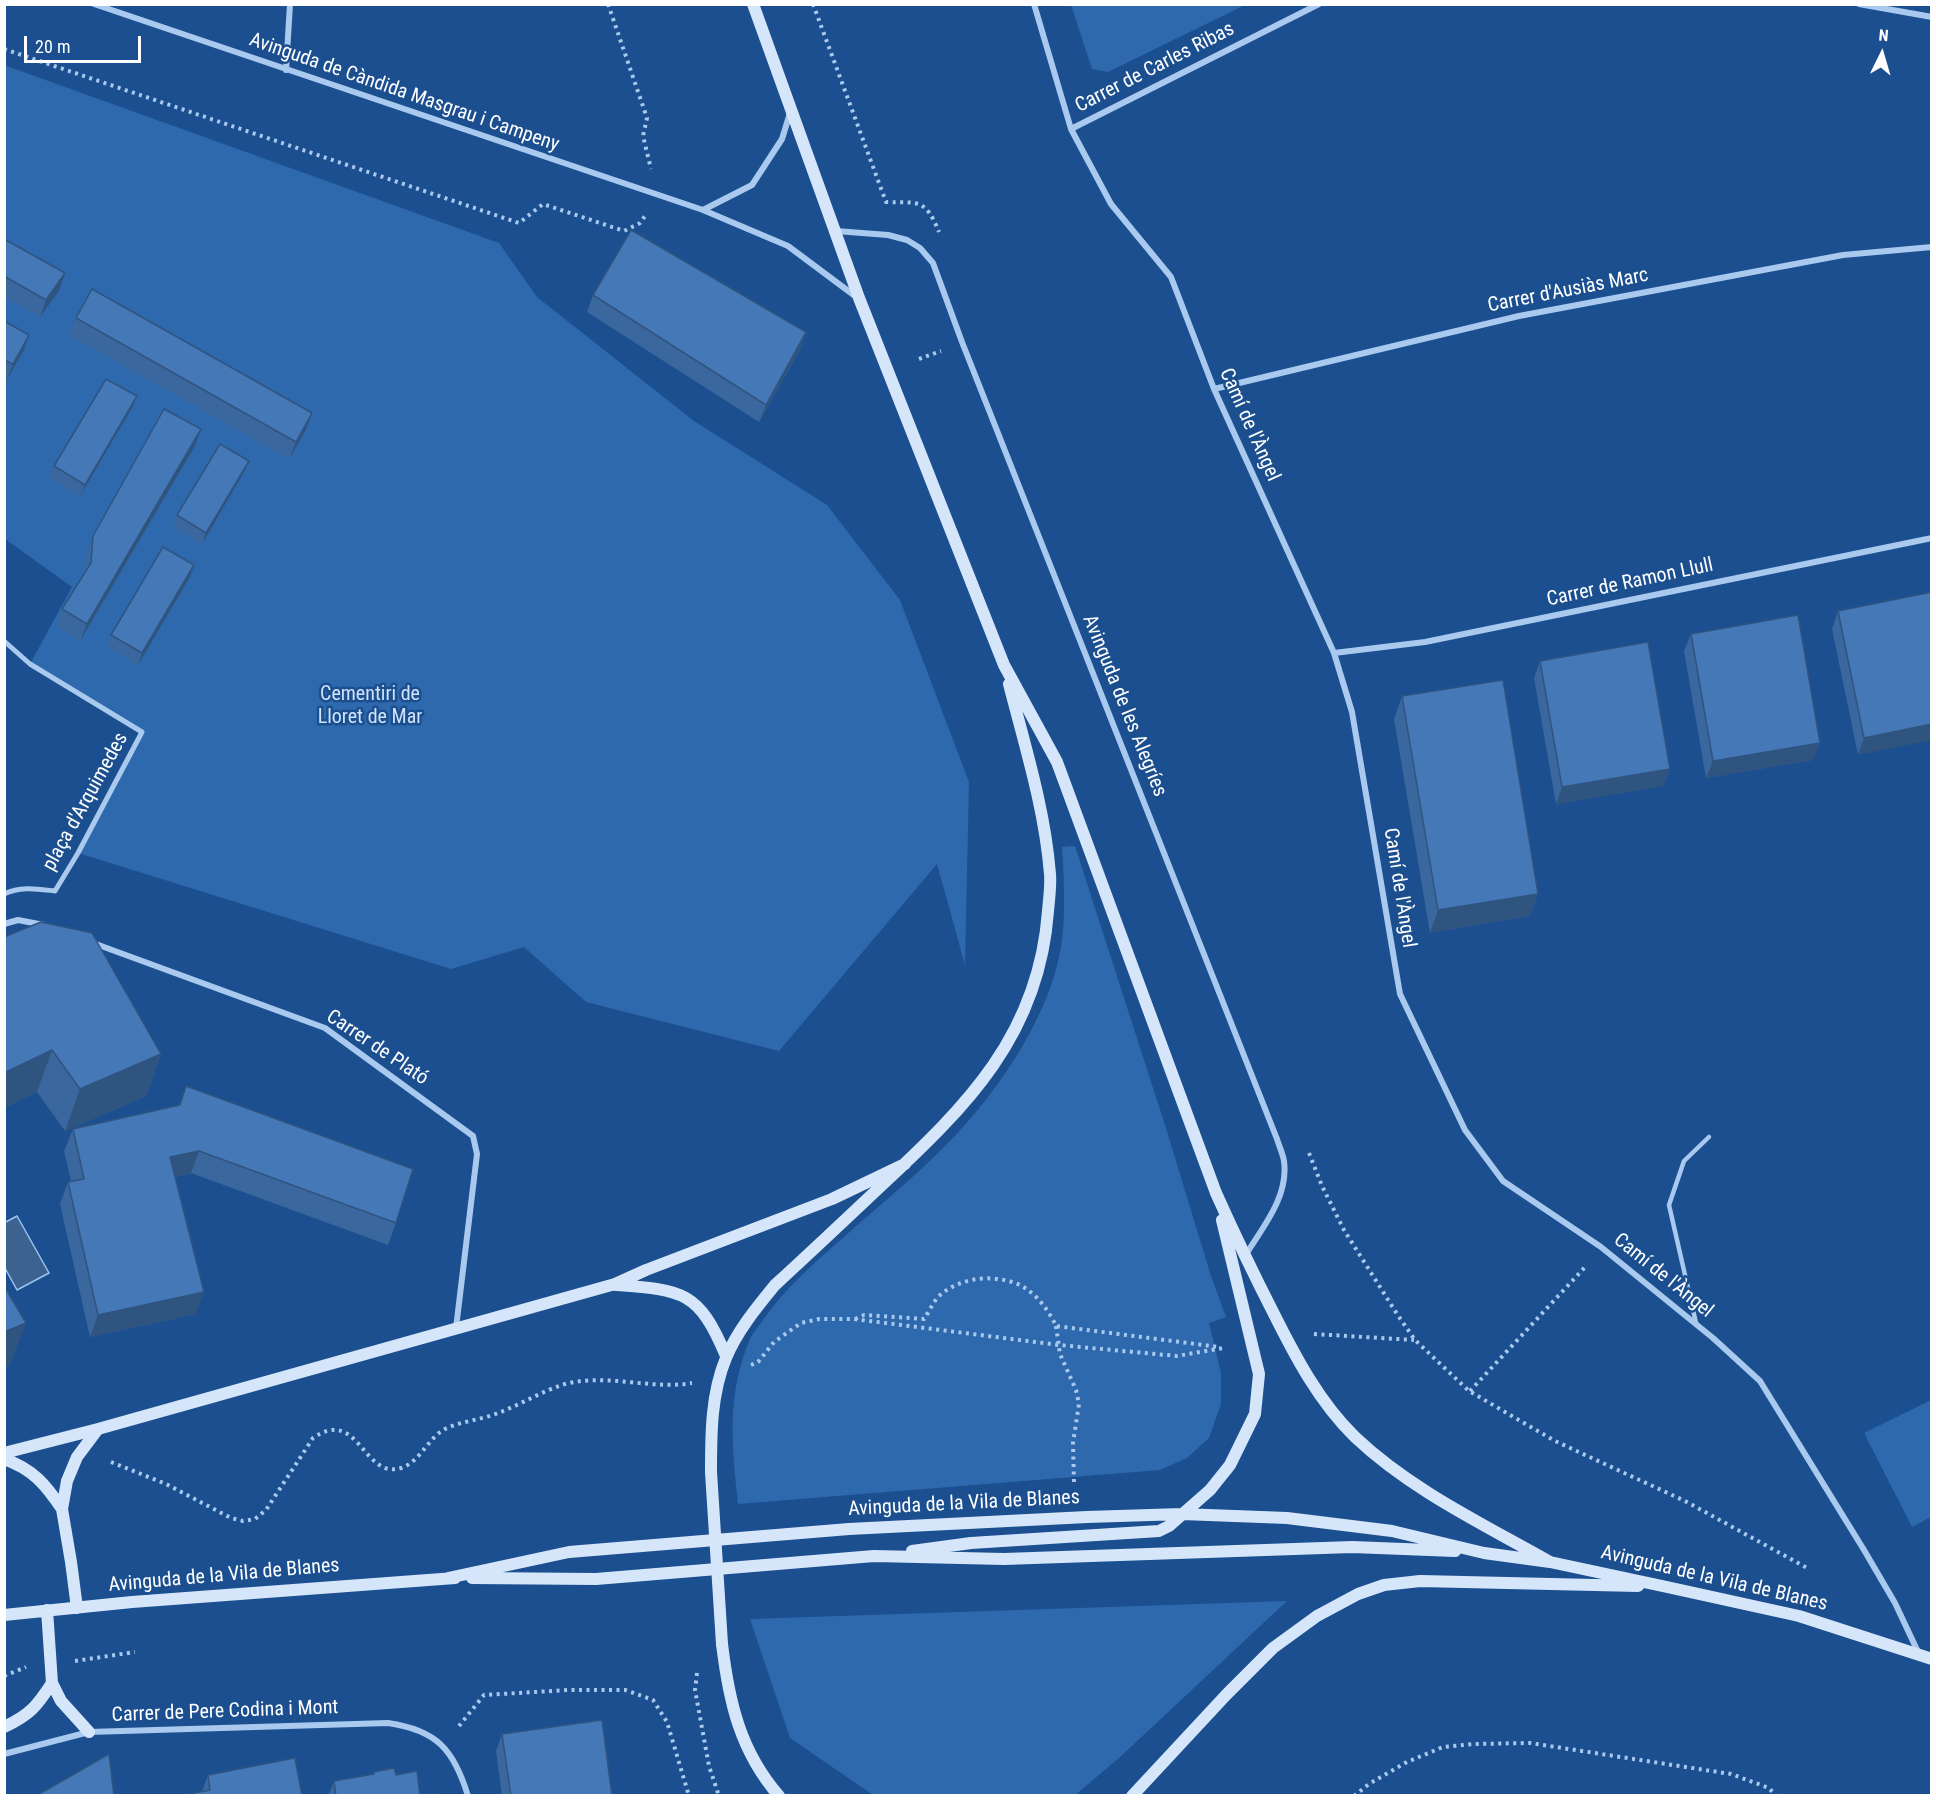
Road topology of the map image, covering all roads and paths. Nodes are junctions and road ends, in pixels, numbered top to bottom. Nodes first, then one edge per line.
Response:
1 (94, 4) edge
2 (290, 4) edge
3 (608, 4) edge
4 (753, 4) edge
5 (1034, 4) edge
6 (1319, 4) edge
7 (1858, 4) edge
8 (1932, 17) edge
9 (4, 49) edge
10 (286, 70) junction
11 (791, 108) junction
12 (1071, 129) junction
13 (651, 169) dead end
14 (703, 210) junction
15 (640, 223) dead end
16 (836, 231) junction
17 (1932, 247) edge
18 (859, 298) junction
19 (946, 349) dead end
20 (919, 359) dead end
21 (1214, 389) junction
22 (1932, 538) edge
23 (4, 641) edge
24 (1334, 652) junction
25 (1004, 665) junction
26 (4, 894) edge
27 (4, 924) edge
28 (48, 927) edge
29 (82, 939) edge
30 (1709, 1137) dead end
31 (905, 1164) junction
32 (1322, 1186) dead end
33 (1216, 1193) junction
34 (1245, 1257) junction
35 (1586, 1266) dead end
36 (615, 1284) junction
37 (854, 1319) junction
38 (1696, 1323) junction
39 (1056, 1326) junction
40 (456, 1328) junction
41 (1305, 1333) dead end
42 (1415, 1340) junction
43 (1059, 1345) junction
44 (726, 1356) junction
45 (744, 1368) dead end
46 (700, 1382) dead end
47 (1469, 1391) junction
48 (98, 1429) junction
49 (4, 1453) edge
50 (4, 1459) edge
51 (111, 1462) dead end
52 (1074, 1483) dead end
53 (62, 1509) junction
54 (1182, 1514) junction
55 (1484, 1552) junction
56 (874, 1556) junction
57 (1550, 1562) junction
58 (1809, 1569) dead end
59 (448, 1578) junction
60 (1667, 1587) junction
61 (76, 1608) junction
62 (47, 1610) junction
63 (4, 1614) edge
64 (135, 1652) dead end
65 (1926, 1657) edge
66 (74, 1661) dead end
67 (26, 1667) dead end
68 (699, 1667) dead end
69 (4, 1676) edge
70 (52, 1683) junction
71 (459, 1726) dead end
72 (4, 1727) edge
73 (88, 1732) junction
74 (4, 1754) edge
75 (468, 1796) edge
76 (689, 1796) edge
77 (719, 1796) edge
78 (779, 1796) edge
79 (1132, 1796) edge
80 (1354, 1796) edge
81 (1776, 1796) edge

1 - 10 street, Avinguda de Càndida Masgrau i Campeny
2 - 10 street
3 - 13 path
4 - 11 main road
5 - 12 street, Camí de l'Àngel
6 - 12 street, Carrer de Carles Ribas
7 - 8 street
9 - 15 path
10 - 14 street, Avinguda de Càndida Masgrau i Campeny
11 - 14 street
11 - 16 main road
12 - 21 street, Camí de l'Àngel
14 - 18 street, Avinguda de Càndida Masgrau i Campeny
16 - 18 main road
16 - 34 street, Avinguda de les Alegríes
17 - 21 street, Carrer d'Ausiàs Marc
18 - 25 main road
19 - 20 path
21 - 24 street, Camí de l'Àngel
22 - 24 street, Carrer de Ramon Llull
23 - 26 street, plaça d'Arquimedes
24 - 38 street, Camí de l'Àngel
25 - 31 main road
25 - 33 main road
27 - 28 street
29 - 40 street, Carrer de Plató
30 - 38 lane
31 - 36 main road
31 - 44 main road
32 - 42 path
33 - 34 main road
33 - 54 main road
34 - 57 main road
35 - 47 path
36 - 40 main road
36 - 44 main road
37 - 39 path
37 - 43 path
37 - 45 path
38 - 65 street, Camí de l'Àngel
39 - 43 path
39 - 43 path
40 - 48 main road
41 - 42 path
42 - 47 path
43 - 52 path
44 - 78 main road, bridge
46 - 51 path
47 - 58 path
48 - 49 main road
48 - 53 main road
50 - 53 main road
53 - 61 main road
54 - 55 main road, Avinguda de la Vila de Blanes
54 - 56 main road
54 - 59 main road, Avinguda de la Vila de Blanes
55 - 56 main road, Avinguda de la Vila de Blanes
55 - 57 main road, Avinguda de la Vila de Blanes
56 - 59 main road, Avinguda de la Vila de Blanes
57 - 60 main road, Avinguda de la Vila de Blanes
59 - 61 main road, Avinguda de la Vila de Blanes
60 - 65 main road, Avinguda de la Vila de Blanes
60 - 79 main road
61 - 62 main road, Avinguda de la Vila de Blanes
62 - 63 main road, Avinguda de la Vila de Blanes
62 - 70 main road
64 - 66 path
67 - 69 path
68 - 77 path
70 - 72 main road
70 - 73 main road
71 - 76 path
73 - 74 street, Carrer de Pere Codina i Mont
73 - 75 street, Carrer de Pere Codina i Mont
80 - 81 path

